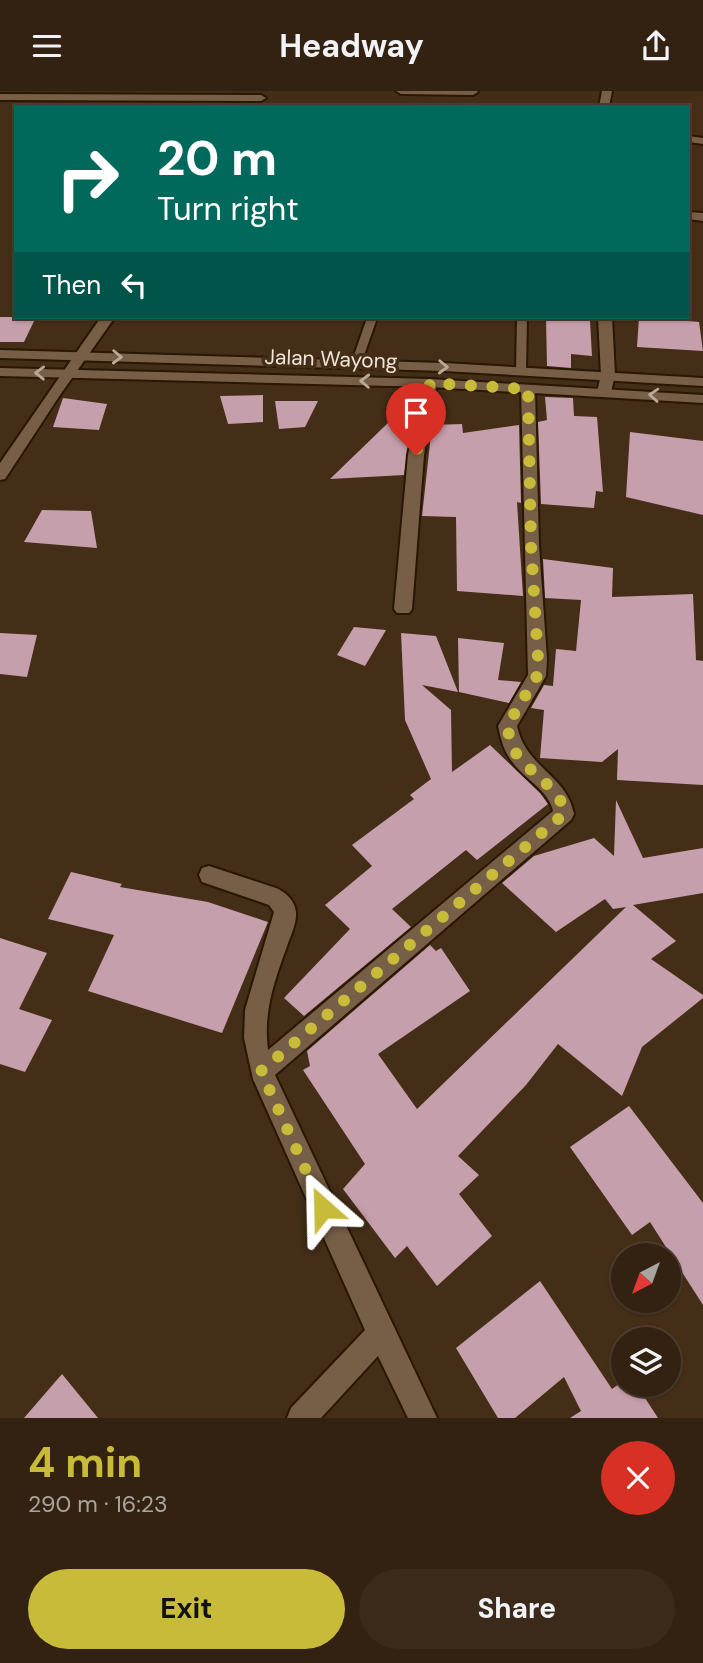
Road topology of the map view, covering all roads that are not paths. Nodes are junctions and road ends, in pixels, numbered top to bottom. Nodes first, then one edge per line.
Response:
1 (401, 91) edge
2 (473, 92) edge
3 (0, 97) edge
4 (260, 98) edge
5 (107, 319) edge
6 (522, 319) edge
7 (606, 319) edge
8 (372, 321) dead end
9 (0, 354) edge
10 (79, 356) junction
11 (356, 364) junction
12 (0, 372) edge
13 (66, 373) junction
14 (608, 375) junction
15 (525, 380) junction
16 (703, 382) edge
17 (430, 383) junction
18 (604, 392) junction
19 (703, 399) edge
20 (0, 475) edge
21 (403, 610) dead end
22 (209, 875) dead end
23 (261, 1071) junction
24 (381, 1333) junction
25 (301, 1418) edge
26 (423, 1418) edge

1 - 2 street
3 - 4 street
5 - 10 street
6 - 15 lane
7 - 14 street
8 - 11 lane
9 - 10 street, Jalan Wayong
10 -> 11 street, Jalan Wayong
10 - 13 street
11 -> 15 street, Jalan Wayong
13 -> 12 street, Jalan Wayong
17 -> 13 street, Jalan Wayong
13 - 20 street
14 - 15 street, Jalan Wayong
14 - 16 street, Jalan Wayong
14 - 18 street
15 - 17 street, Jalan Wayong
15 - 18 street, Jalan Wayong
15 - 23 street
17 - 21 street
19 -> 18 street, Jalan Wayong
22 - 23 street
23 - 24 street
24 - 25 street
24 - 26 street

